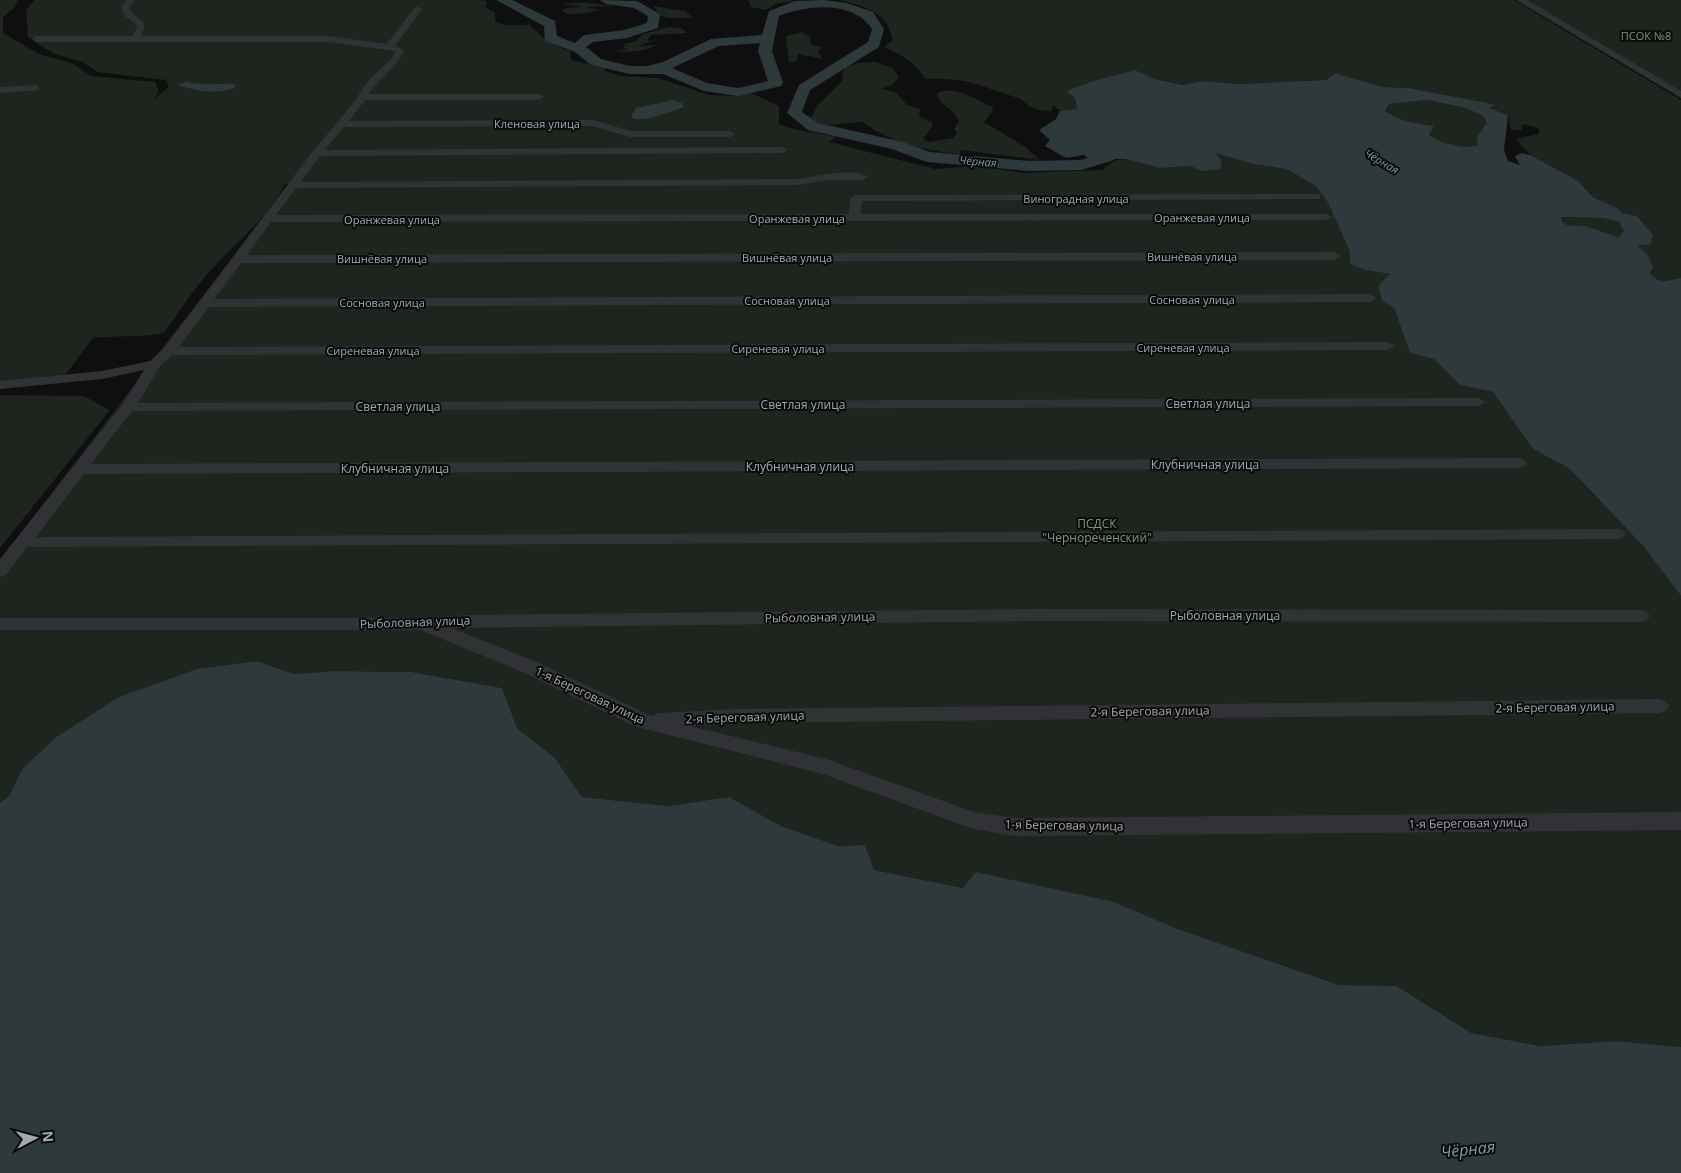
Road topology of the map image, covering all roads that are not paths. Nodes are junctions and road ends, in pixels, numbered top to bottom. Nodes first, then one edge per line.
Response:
1 (130, 0) edge
2 (1521, 0) edge
3 (418, 9) dead end
4 (136, 38) junction
5 (36, 39) dead end
6 (390, 47) junction
7 (1, 88) edge
8 (36, 88) dead end
9 (1681, 96) edge
10 (364, 97) junction
11 (539, 97) dead end
12 (342, 124) junction
13 (730, 134) dead end
14 (783, 150) dead end
15 (317, 153) junction
16 (863, 178) dead end
17 (294, 185) junction
18 (1316, 197) dead end
19 (1326, 217) dead end
20 (855, 218) junction
21 (268, 219) junction
22 (1335, 256) dead end
23 (239, 259) junction
24 (1370, 298) dead end
25 (204, 303) junction
26 (1388, 346) dead end
27 (169, 351) junction
28 (155, 364) junction
29 (0, 385) edge
30 (1478, 402) dead end
31 (128, 407) junction
32 (1520, 463) dead end
33 (79, 469) junction
34 (1617, 534) dead end
35 (22, 542) junction
36 (0, 570) edge
37 (1641, 616) dead end
38 (0, 624) edge
39 (422, 624) junction
40 (1659, 706) dead end
41 (641, 721) junction
42 (1681, 821) edge

1 - 4 street
2 - 9 street
3 - 6 street
4 - 5 street
4 - 6 street
6 - 10 street
7 - 8 street
10 - 11 street
10 - 12 street
12 - 13 street, Кленовая улица
12 - 15 street
14 - 15 street
15 - 17 street
16 - 17 street
17 - 21 street
18 - 20 street, Виноградная улица
19 - 20 street, Оранжевая улица
20 - 21 street, Оранжевая улица
21 - 23 street
22 - 23 street, Вишнёвая улица
23 - 25 street
24 - 25 street, Сосновая улица
25 - 27 street
26 - 27 street, Сиреневая улица
27 - 28 street
28 - 29 street
28 - 31 street
30 - 31 street, Светлая улица
31 - 33 street
32 - 33 street, Клубничная улица
33 - 35 street
34 - 35 street
35 - 36 street
37 - 39 street, Рыболовная улица
38 - 39 street, Рыболовная улица
39 - 41 street, 1-я Береговая улица
40 - 41 street, 2-я Береговая улица
41 - 42 street, 1-я Береговая улица

